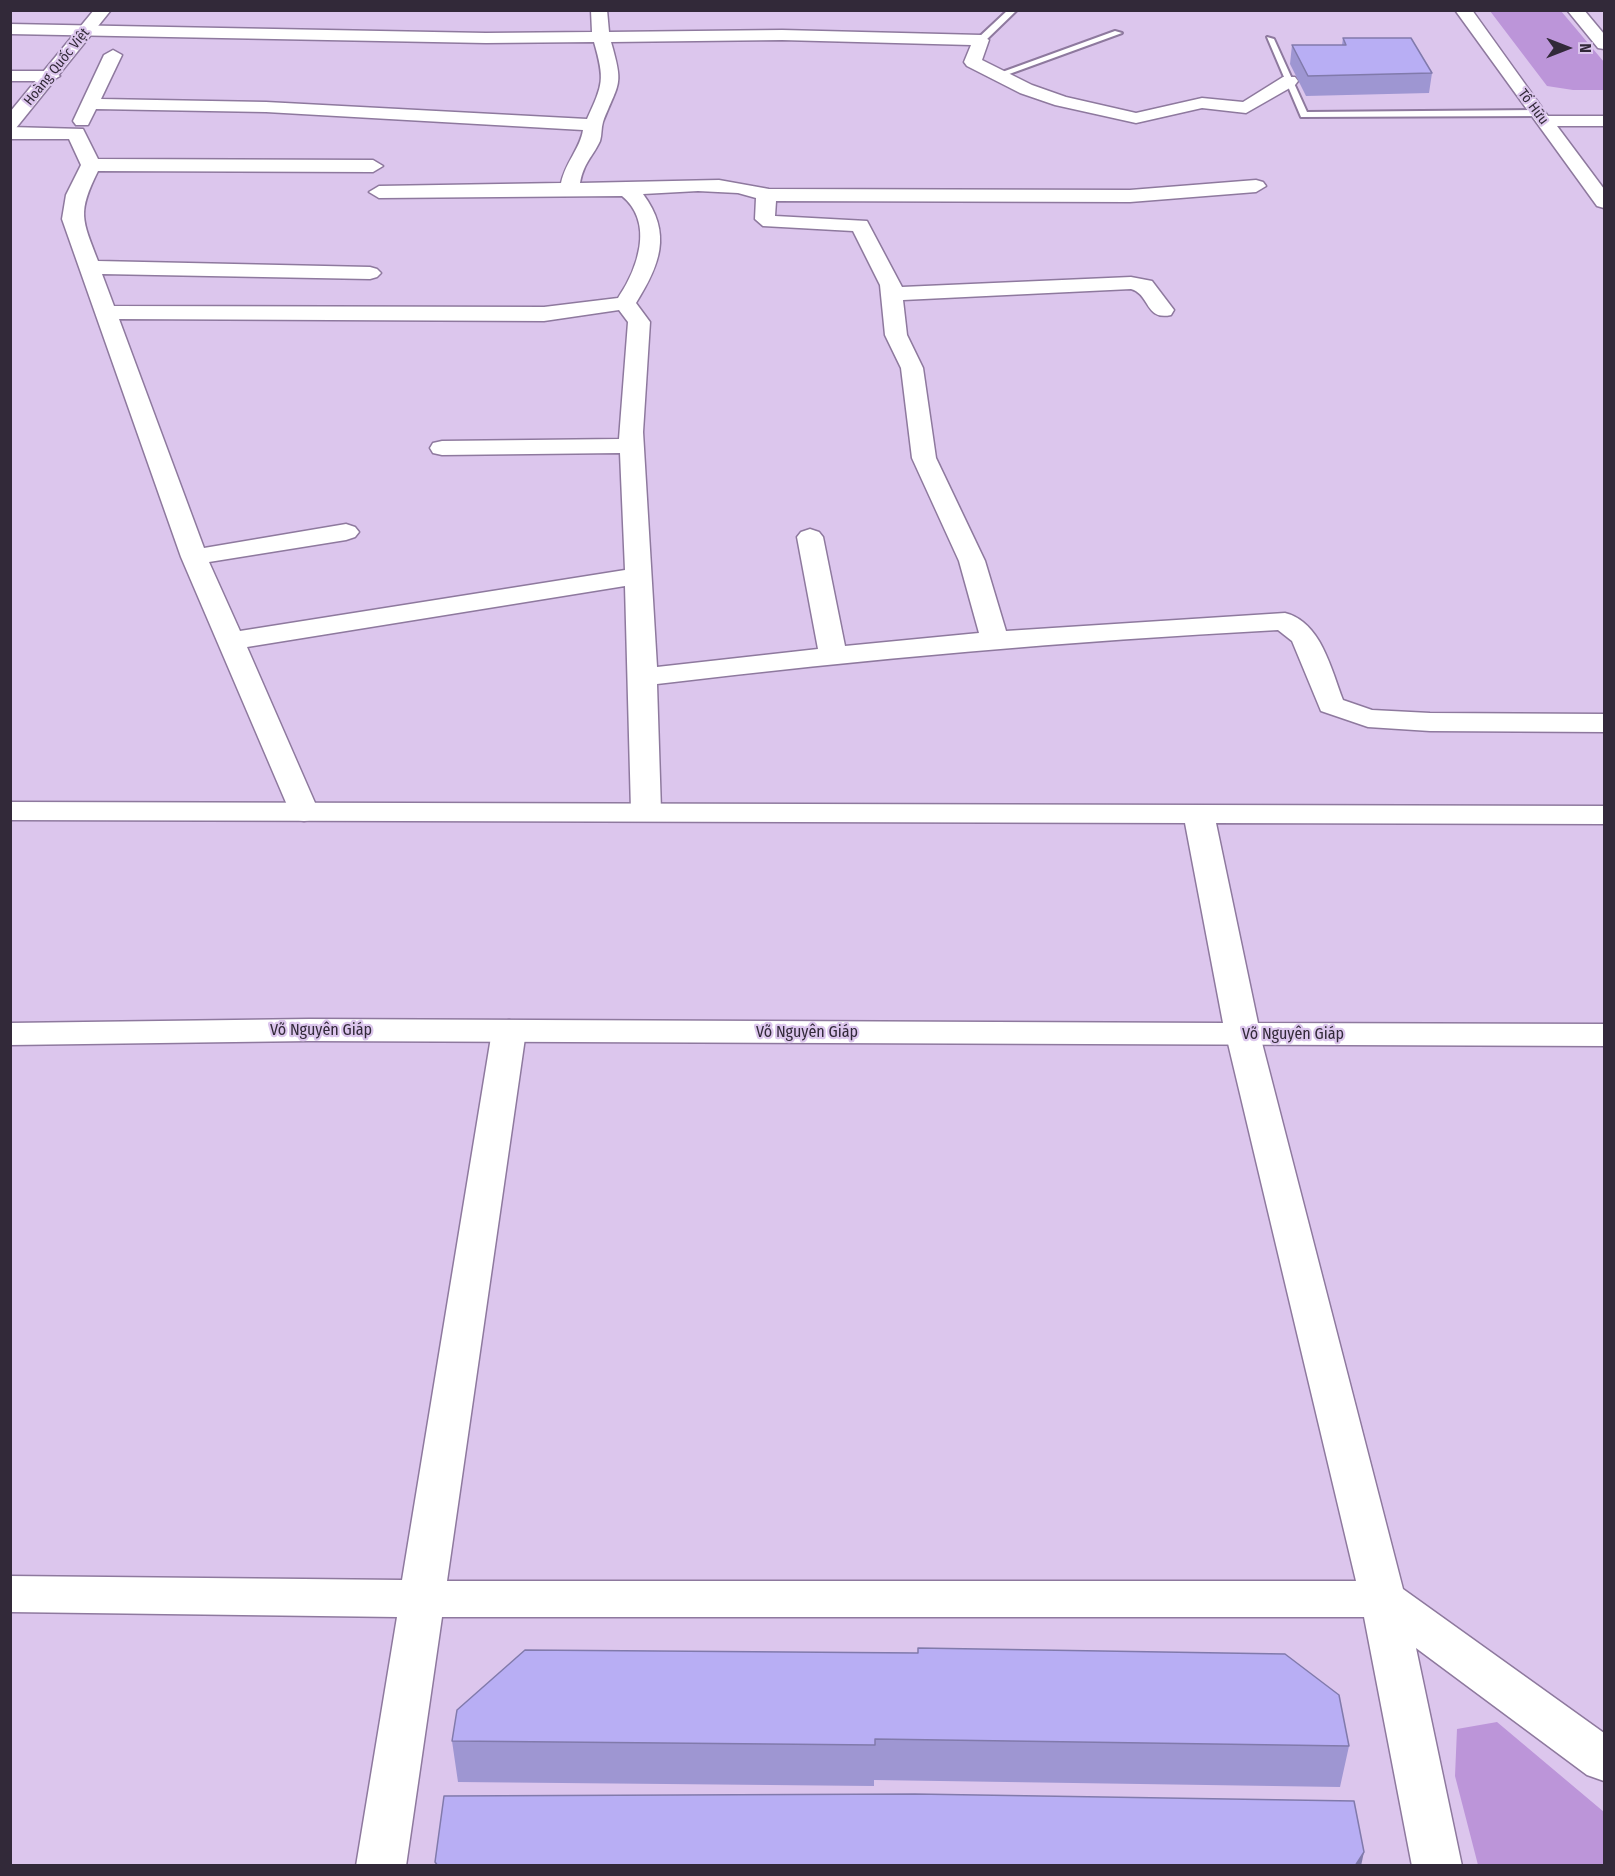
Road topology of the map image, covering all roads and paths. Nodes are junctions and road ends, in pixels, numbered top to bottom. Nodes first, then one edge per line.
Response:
1 (103, 10) edge
2 (599, 10) edge
3 (1013, 10) edge
4 (1463, 10) edge
5 (1575, 10) edge
6 (10, 29) edge
7 (86, 30) junction
8 (1118, 33) dead end
9 (601, 37) junction
10 (1270, 39) dead end
11 (981, 40) junction
12 (1604, 43) edge
13 (113, 55) dead end
14 (998, 75) junction
15 (10, 76) edge
16 (51, 76) junction
17 (1289, 81) junction
18 (90, 104) junction
19 (1540, 117) junction
20 (1605, 121) edge
21 (10, 124) edge
22 (593, 125) junction
23 (10, 133) edge
24 (76, 133) junction
25 (1555, 137) junction
26 (1605, 137) edge
27 (91, 165) junction
28 (373, 166) dead end
29 (1256, 186) dead end
30 (575, 189) junction
31 (627, 190) junction
32 (379, 192) dead end
33 (766, 195) junction
34 (1605, 202) edge
35 (88, 267) junction
36 (370, 273) dead end
37 (892, 294) junction
38 (625, 303) junction
39 (1163, 310) dead end
40 (104, 312) junction
41 (632, 446) junction
42 (442, 448) dead end
43 (346, 532) dead end
44 (810, 537) dead end
45 (194, 557) junction
46 (636, 576) junction
47 (994, 639) junction
48 (230, 641) junction
49 (833, 654) junction
50 (643, 677) junction
51 (1605, 723) edge
52 (10, 811) edge
53 (646, 811) junction
54 (304, 812) junction
55 (1199, 814) junction
56 (1605, 816) edge
57 (509, 1031) junction
58 (10, 1034) edge
59 (1243, 1035) junction
60 (1605, 1035) edge
61 (10, 1594) edge
62 (424, 1599) junction
63 (1383, 1599) junction
64 (1605, 1760) edge
65 (381, 1866) edge
66 (1437, 1866) edge

1 - 7 street, Hoàng Quốc Việt
2 - 9 street
3 - 11 lane
4 - 19 street, Tố Hữu
5 - 12 street
6 - 7 street
7 - 9 street
7 - 16 street, Hoàng Quốc Việt
8 - 14 lane
9 - 11 street
9 - 22 street
10 - 17 lane
11 - 14 street
13 - 18 street
14 - 17 street
15 - 16 street
16 - 21 street, Hoàng Quốc Việt
17 - 19 lane
18 - 22 street
18 - 24 street
19 - 20 street
19 - 25 street, Tố Hữu
22 - 30 street
23 - 24 street
24 - 27 street
25 - 26 street
25 - 34 street, Tố Hữu
27 - 28 street
27 - 35 street
29 - 33 street
30 - 31 street
30 - 32 street
31 - 33 street
31 - 38 street
33 - 37 street
35 - 36 street
35 - 40 street
37 - 39 street
37 - 47 street
38 - 40 street
38 - 41 street
40 - 45 street
41 - 42 street
41 - 46 street
43 - 45 street
44 - 49 street
45 - 48 street
46 - 48 street
46 - 50 street
47 - 49 street
47 - 51 street
48 - 54 street
49 - 50 street
50 - 53 street
52 - 54 street
53 - 54 street
53 - 55 street
55 - 56 street
55 - 59 street
57 - 58 street, Võ Nguyên Giáp
57 - 59 street, Võ Nguyên Giáp
57 - 62 street
59 - 60 street, Võ Nguyên Giáp
59 - 63 street
61 - 62 street
62 - 63 street
62 - 65 street
63 - 64 street
63 - 66 street

